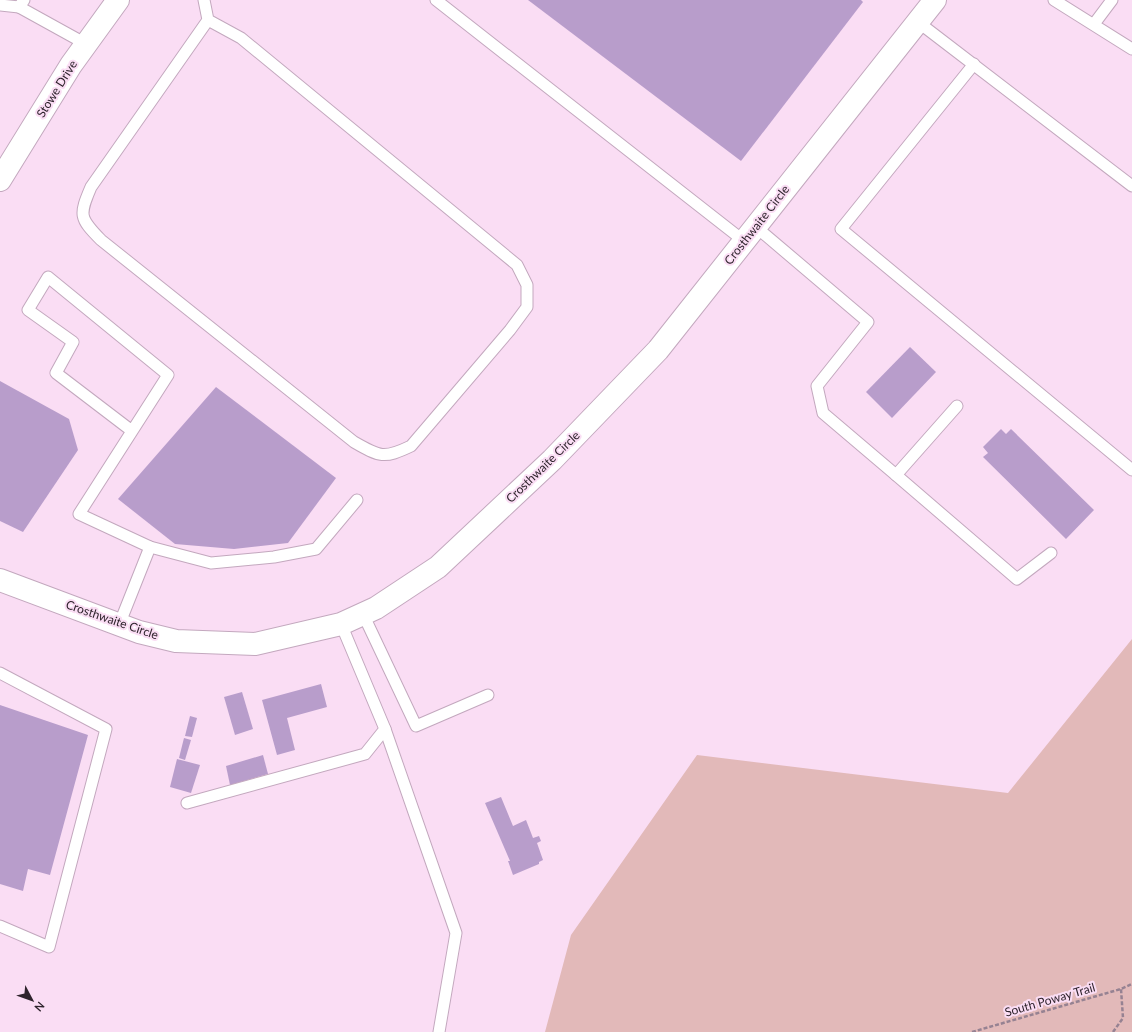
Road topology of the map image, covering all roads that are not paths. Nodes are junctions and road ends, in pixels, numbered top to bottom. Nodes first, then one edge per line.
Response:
1 (118, 0) edge
2 (204, 0) edge
3 (436, 0) edge
4 (935, 0) edge
5 (1054, 0) edge
6 (1112, 0) edge
7 (21, 4) edge
8 (0, 5) edge
9 (208, 20) junction
10 (918, 22) junction
11 (1094, 24) junction
12 (86, 44) junction
13 (1132, 49) edge
14 (974, 64) junction
15 (0, 180) edge
16 (1132, 186) edge
17 (750, 234) junction
18 (957, 406) dead end
19 (132, 431) junction
20 (1132, 470) edge
21 (896, 475) junction
22 (357, 500) dead end
23 (150, 547) junction
24 (1050, 553) dead end
25 (0, 580) edge
26 (363, 614) junction
27 (341, 624) junction
28 (119, 625) junction
29 (0, 673) edge
30 (488, 695) dead end
31 (385, 729) junction
32 (187, 803) dead end
33 (0, 926) edge
34 (439, 1032) edge

1 - 12 street, Stowe Drive
2 - 9 lane
3 - 17 lane
4 - 10 street, Crosthwaite Circle
5 - 11 lane
6 - 11 lane
7 - 8 lane
7 - 12 lane
9 - 9 lane
10 - 14 lane
10 - 17 street, Crosthwaite Circle
11 - 13 lane
12 - 15 street, Stowe Drive
14 - 16 lane
14 - 20 lane
17 - 21 lane
17 - 26 street, Crosthwaite Circle
18 - 21 lane
19 - 19 lane
19 - 23 lane
21 - 24 lane
22 - 23 lane
23 - 28 lane
25 - 28 street, Crosthwaite Circle
26 - 27 street, Crosthwaite Circle
26 - 30 lane
27 - 28 street, Crosthwaite Circle
27 - 31 lane
29 - 33 lane
31 - 32 lane
31 - 34 lane

